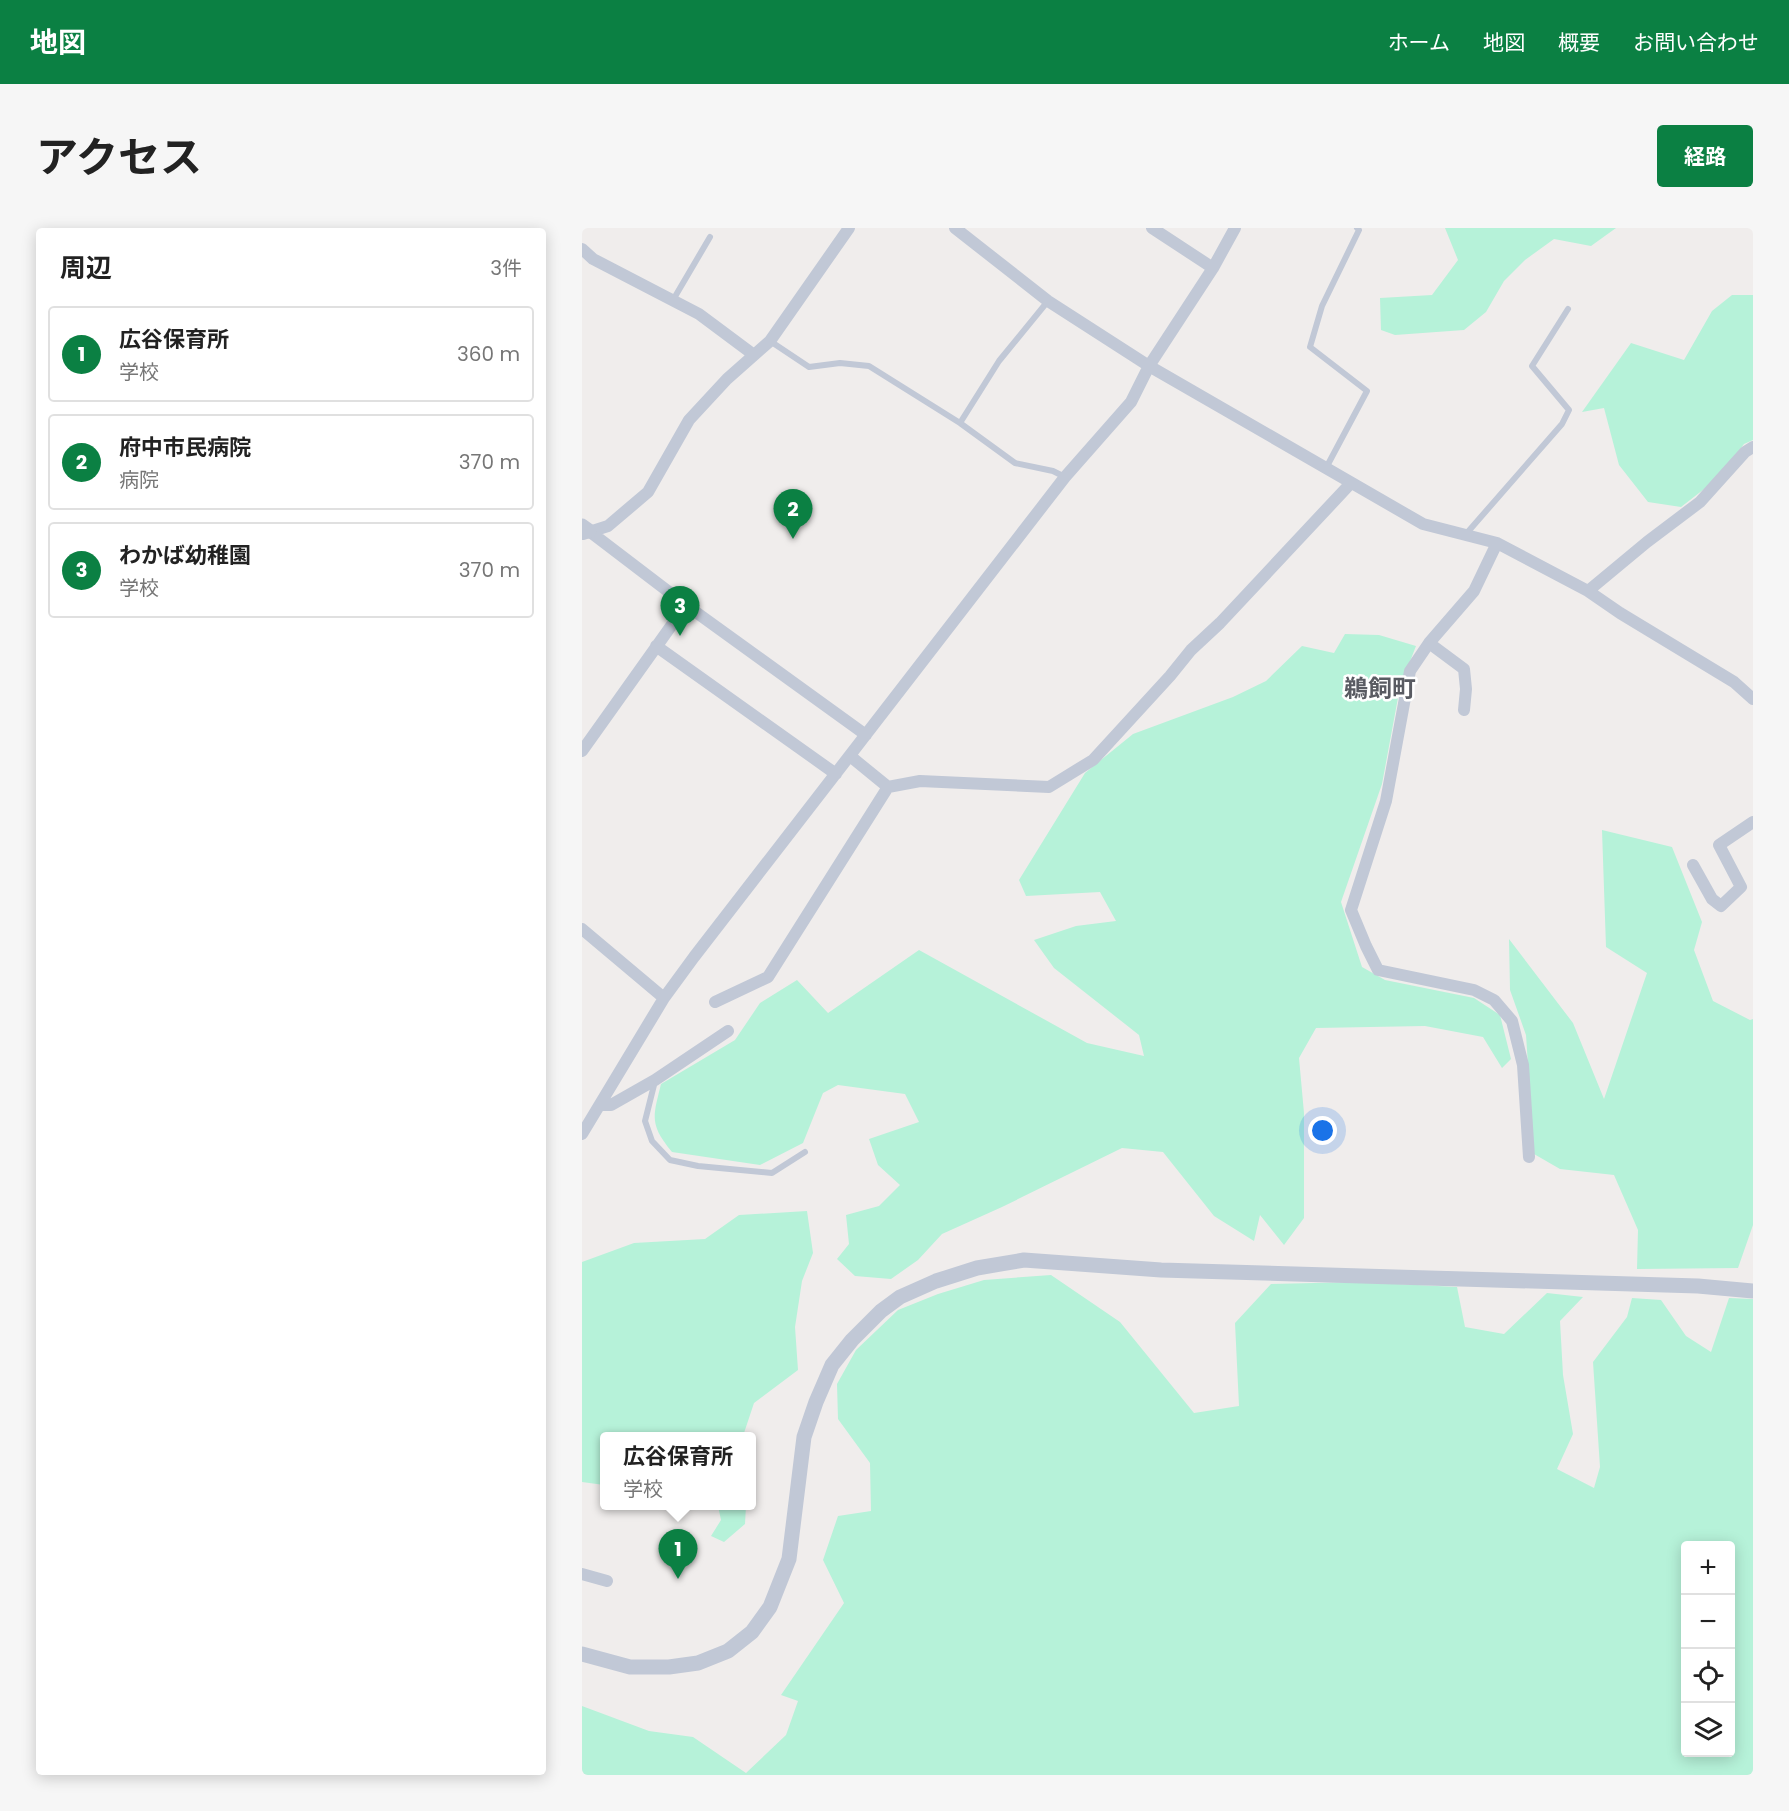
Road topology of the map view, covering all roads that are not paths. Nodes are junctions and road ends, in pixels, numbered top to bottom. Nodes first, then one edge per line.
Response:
1 (849, 228) edge
2 (955, 228) edge
3 (1152, 228) edge
4 (1234, 228) edge
5 (1357, 228) edge
6 (710, 237) dead end
7 (582, 250) edge
8 (1213, 268) junction
9 (673, 300) junction
10 (1048, 301) junction
11 (1568, 309) dead end
12 (770, 341) junction
13 (754, 355) junction
14 (1149, 366) junction
15 (960, 423) junction
16 (1753, 447) edge
17 (1326, 468) junction
18 (1065, 477) junction
19 (1351, 483) junction
20 (584, 530) edge
21 (1466, 535) junction
22 (1497, 543) junction
23 (1588, 591) junction
24 (686, 605) junction
25 (1430, 643) junction
26 (656, 646) junction
27 (1753, 699) edge
28 (1464, 710) dead end
29 (866, 735) junction
30 (582, 751) edge
31 (850, 756) junction
32 (836, 774) junction
33 (888, 787) junction
34 (1753, 822) edge
35 (1693, 865) dead end
36 (582, 929) edge
37 (664, 998) junction
38 (715, 1002) dead end
39 (728, 1031) dead end
40 (655, 1080) junction
41 (601, 1105) junction
42 (582, 1134) edge
43 (805, 1152) dead end
44 (1529, 1157) dead end
45 (1753, 1291) edge
46 (582, 1574) edge
47 (607, 1581) dead end
48 (582, 1654) edge

1 - 12 street
2 - 10 street
3 - 8 street
4 - 8 street
5 - 17 lane
6 - 9 lane
7 - 9 street
8 - 14 street
9 - 13 street
10 - 14 street
10 - 15 lane
11 - 21 lane
12 - 13 street
12 - 15 lane
13 - 20 street
14 - 17 street
14 - 18 street
15 - 18 lane
16 - 23 street
17 - 19 street
18 - 29 street
19 - 21 street
19 - 33 street
20 - 24 street
21 - 22 street
22 - 23 street
22 - 25 street
23 - 27 street
24 - 26 street
24 - 29 street
25 - 28 street
25 - 44 street
26 - 30 street
26 - 32 street
29 - 31 street
31 - 32 street
31 - 33 street
32 - 37 street
33 - 38 street
34 - 35 street
36 - 37 street
37 - 41 street
39 - 40 street
40 - 41 street
40 - 43 lane
41 - 42 street
45 - 48 street
46 - 47 street

